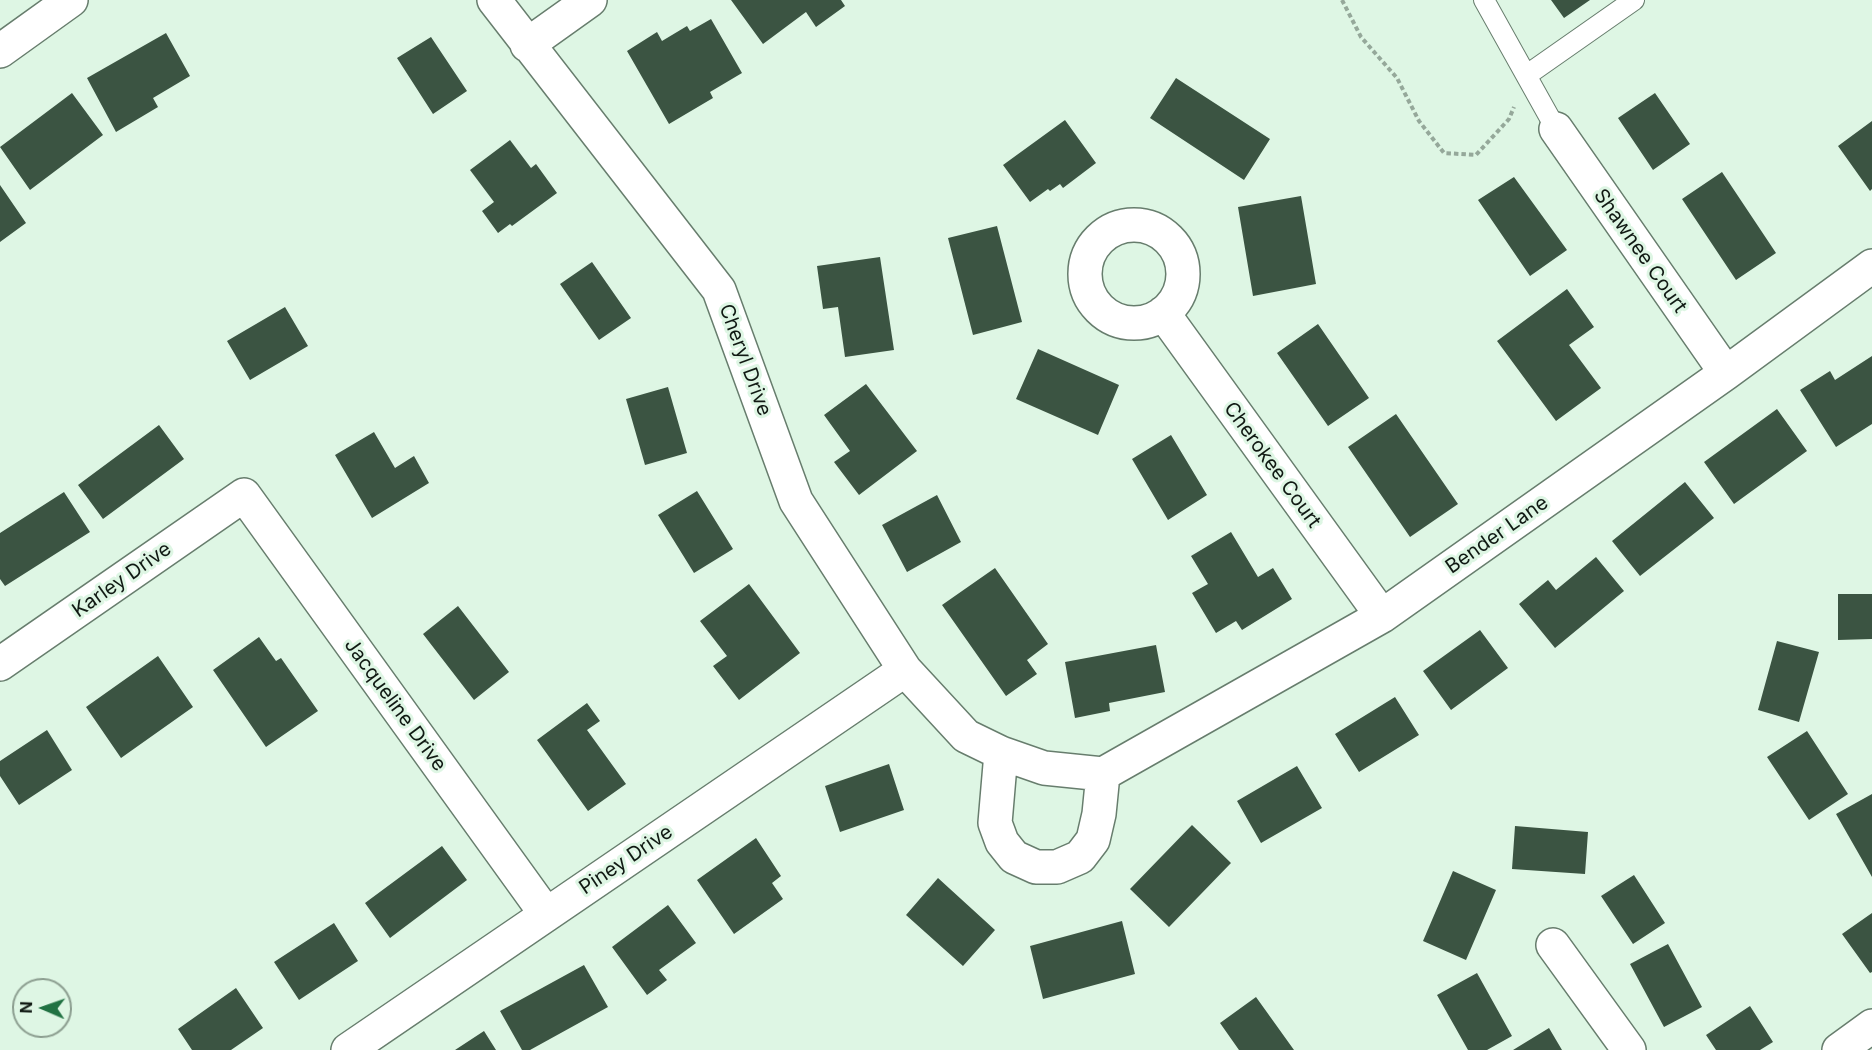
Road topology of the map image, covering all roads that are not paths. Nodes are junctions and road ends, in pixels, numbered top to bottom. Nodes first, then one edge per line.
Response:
1 (71, 0) edge
2 (494, 0) edge
3 (590, 0) edge
4 (1484, 0) edge
5 (1634, 0) edge
6 (527, 45) junction
7 (0, 51) edge
8 (1527, 75) junction
9 (1556, 129) joint
10 (1872, 266) edge
11 (1163, 313) dead end
12 (1726, 373) junction
13 (244, 495) joint
14 (1382, 616) junction
15 (0, 664) edge
16 (905, 670) junction
17 (1001, 753) junction
18 (1103, 774) junction
19 (546, 914) junction
20 (1553, 945) dead end
21 (1872, 1026) edge
22 (348, 1050) edge
23 (1629, 1050) edge
24 (1839, 1050) edge

1 - 7 street
2 - 6 street, Cheryl Drive
3 - 6 street
4 - 8 lane
5 - 8 lane
6 - 16 street, Cheryl Drive
8 - 9 lane
9 - 12 street, Shawnee Court
10 - 12 street, Bender Lane
11 - 14 street, Cherokee Court
12 - 14 street, Bender Lane
13 - 15 street, Karley Drive
13 - 19 street, Jacqueline Drive
14 - 18 street, Bender Lane
16 - 17 street, Cheryl Drive
16 - 19 street, Piney Drive
17 - 18 street
17 - 18 street
19 - 22 street, Piney Drive
20 - 23 street
21 - 24 street

